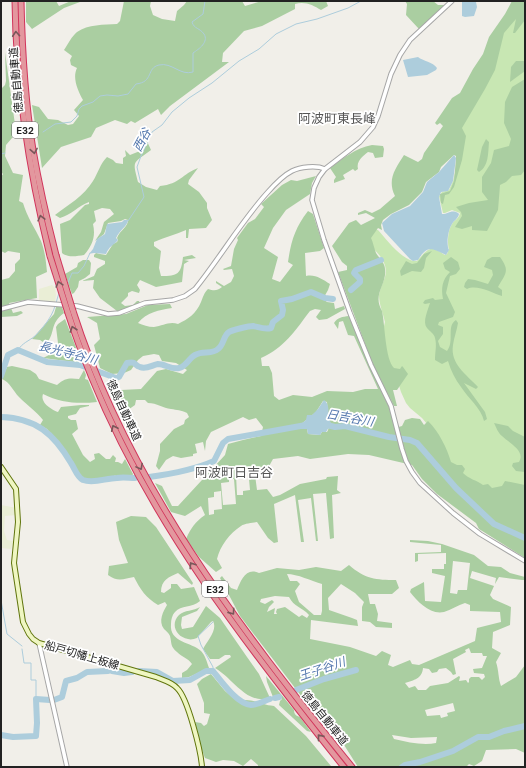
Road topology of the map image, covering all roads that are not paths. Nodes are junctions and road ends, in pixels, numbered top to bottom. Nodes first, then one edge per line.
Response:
1 (15, 1) edge
2 (21, 1) edge
3 (452, 1) edge
4 (325, 169) junction
5 (53, 255) junction
6 (1, 309) edge
7 (71, 312) junction
8 (102, 396) junction
9 (1, 467) edge
10 (525, 560) edge
11 (39, 643) junction
12 (67, 767) edge
13 (202, 767) edge
14 (344, 767) edge
15 (352, 767) edge

5 -> 1 highway, 徳島自動車道 / E32
2 -> 5 highway, 徳島自動車道 / E32
3 - 4 street
4 - 6 street
4 - 10 street
5 - 7 highway, 徳島自動車道 / E32, bridge
7 - 8 highway, 徳島自動車道 / E32
8 -> 7 highway, 徳島自動車道 / E32
14 -> 8 highway, 徳島自動車道 / E32
8 -> 15 highway, 徳島自動車道 / E32
9 - 11 main road, 船戸切幡上板線
11 - 12 street
11 - 13 main road, 船戸切幡上板線

